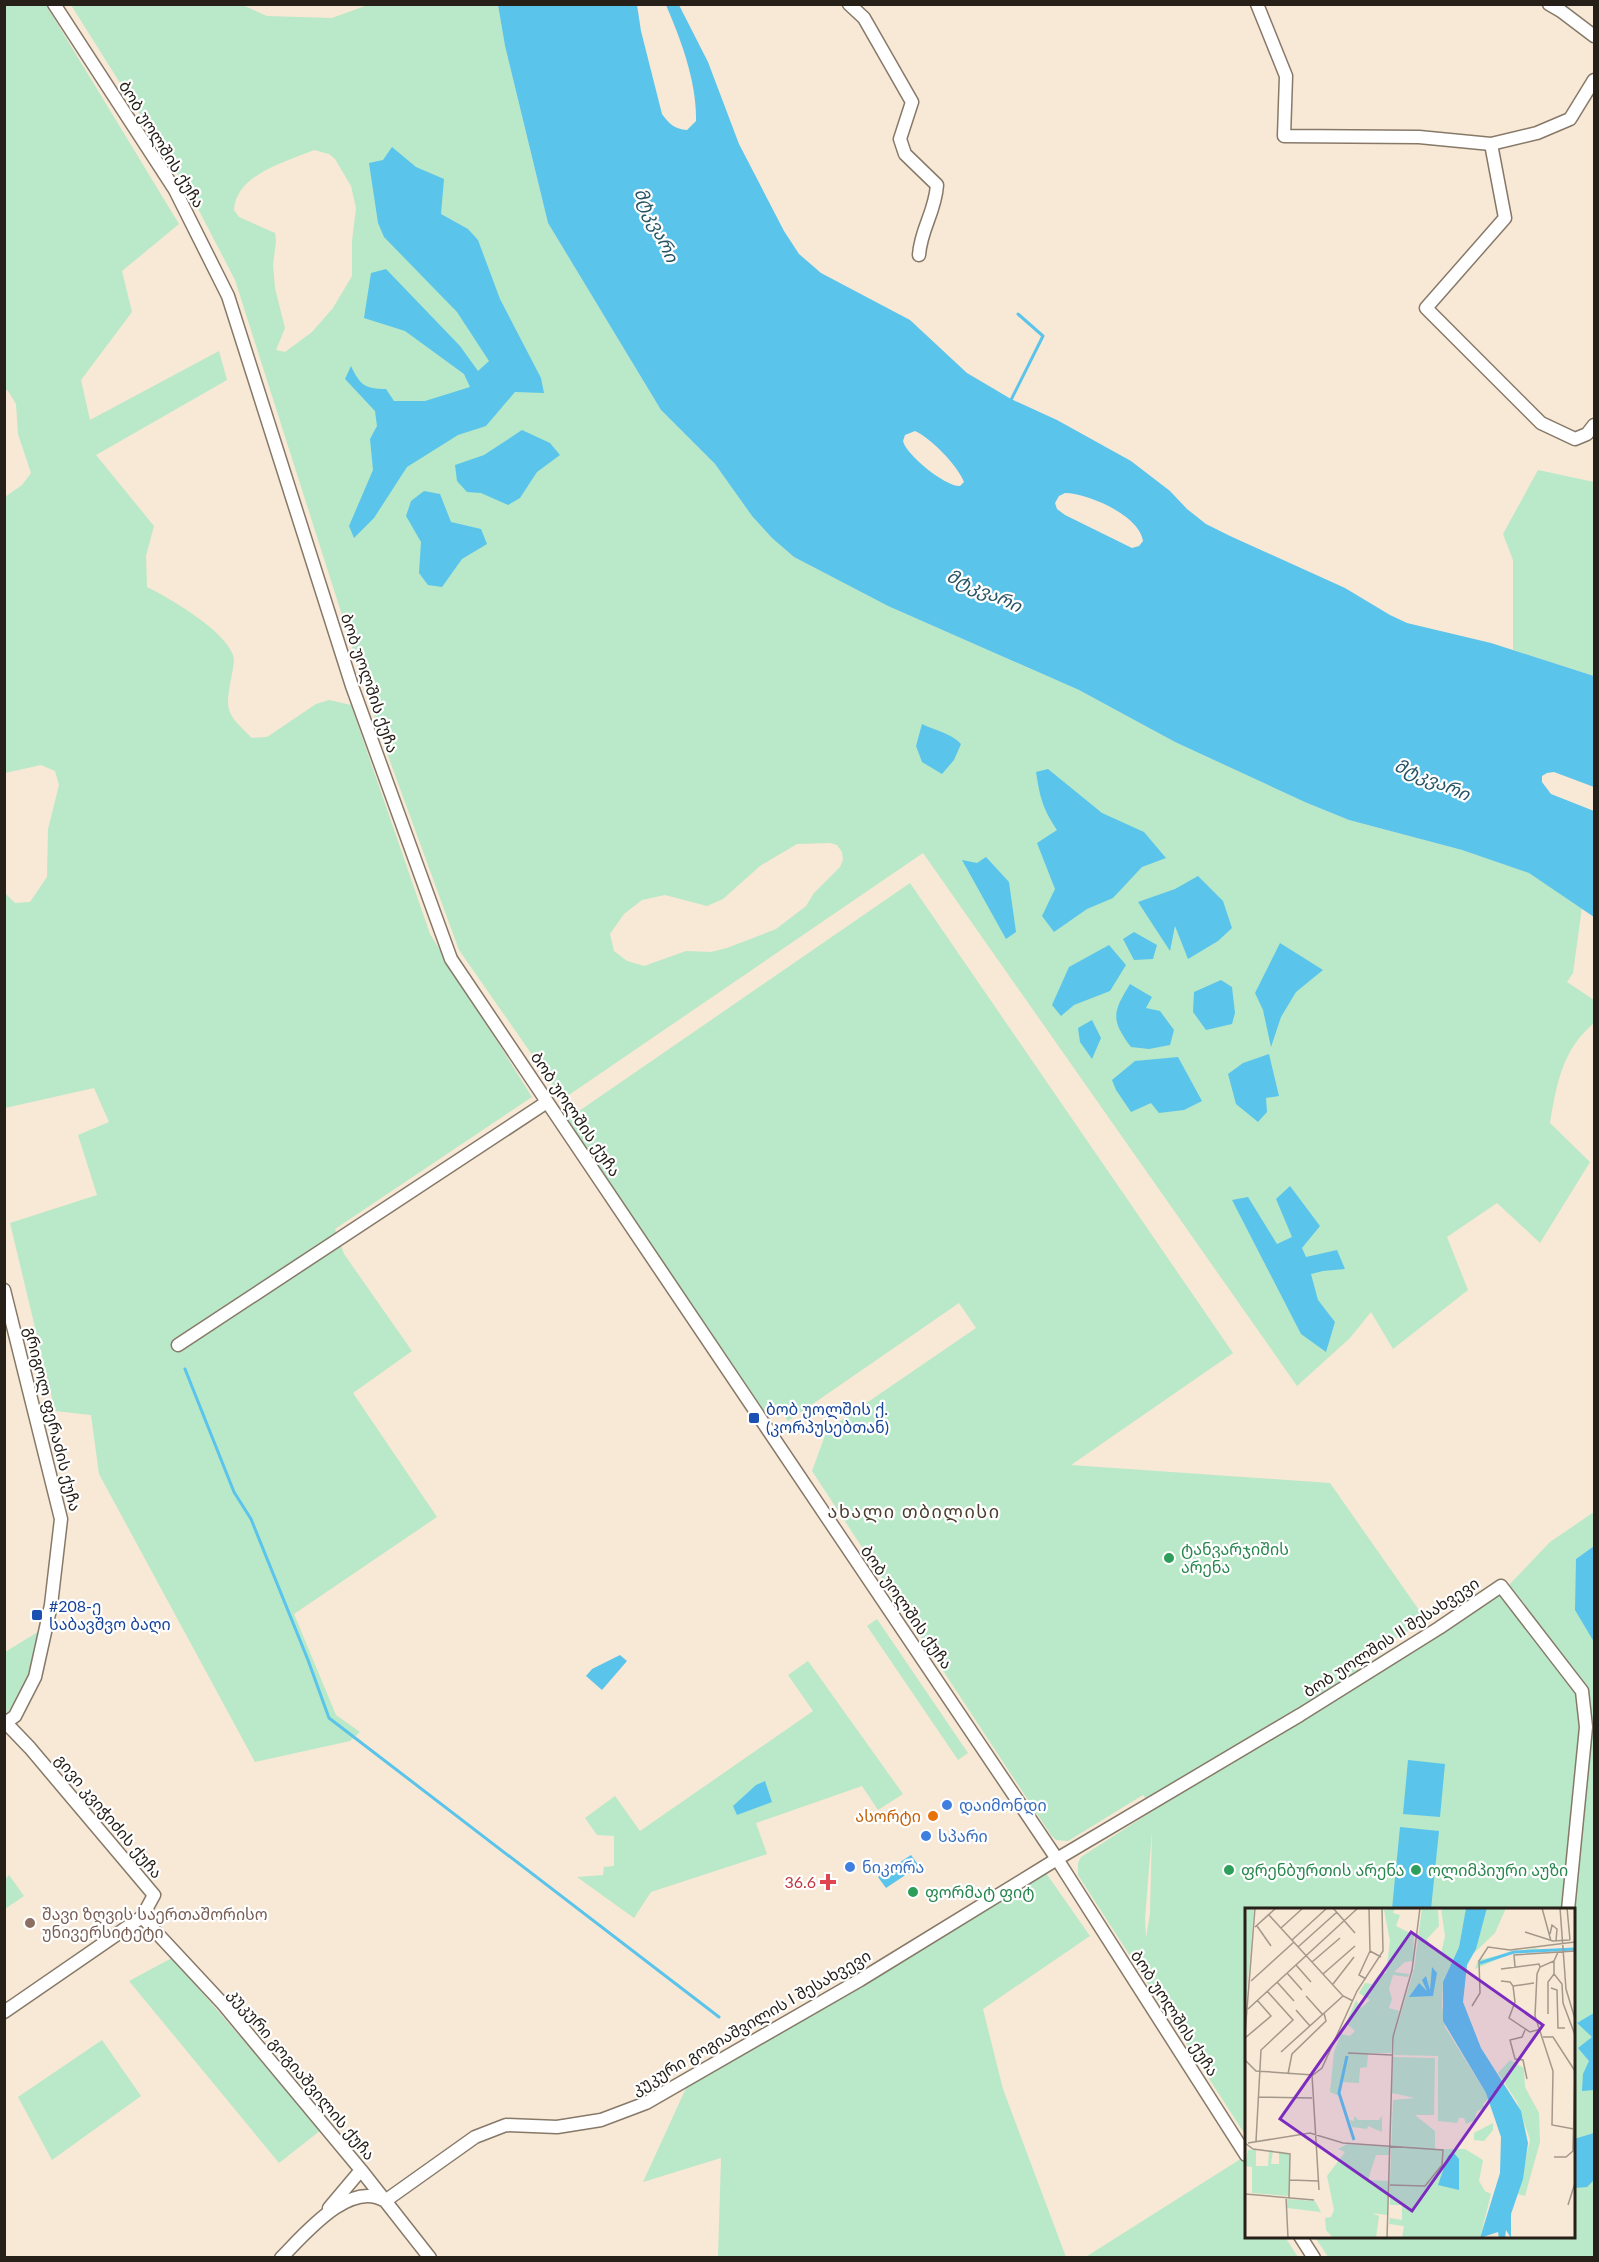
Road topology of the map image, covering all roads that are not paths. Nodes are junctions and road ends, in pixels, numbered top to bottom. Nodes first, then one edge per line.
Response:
1 (54, 4) edge
2 (849, 4) edge
3 (1257, 4) edge
4 (1549, 4) edge
5 (1594, 36) edge
6 (1594, 80) edge
7 (1491, 144) junction
8 (919, 255) dead end
9 (1594, 425) edge
10 (547, 1102) junction
11 (4, 1290) edge
12 (178, 1345) dead end
13 (5, 1723) edge
14 (1057, 1859) junction
15 (1568, 1908) edge
16 (142, 1917) junction
17 (4, 2012) edge
18 (1245, 2153) edge
19 (362, 2170) junction
20 (386, 2202) junction
21 (325, 2213) junction
22 (1301, 2238) edge
23 (281, 2258) edge
24 (430, 2258) edge
25 (1314, 2258) edge

1 - 10 street, ბობ უოლშის ქუჩა
2 - 8 street
3 - 7 street
4 - 5 street
6 - 7 street
7 - 9 street
10 - 12 street
10 - 14 street, ბობ უოლშის ქუჩა
11 - 13 street, გრიგოლ ფერაძის ქუჩა
13 - 16 street, გივი კვიჭიძის ქუჩა
14 - 15 street, ბობ უოლშის II შესახვევი
14 - 18 street, ბობ უოლშის ქუჩა
14 - 20 street, კუკური გოგიაშვილის I შესახვევი
16 - 17 street
16 - 19 street, კუკური გოგიაშვილის ქუჩა
19 - 20 street, კუკური გოგიაშვილის ქუჩა
19 - 21 street
20 - 21 street
20 - 24 street, კუკური გოგიაშვილის ქუჩა
21 - 23 street
22 - 25 street

